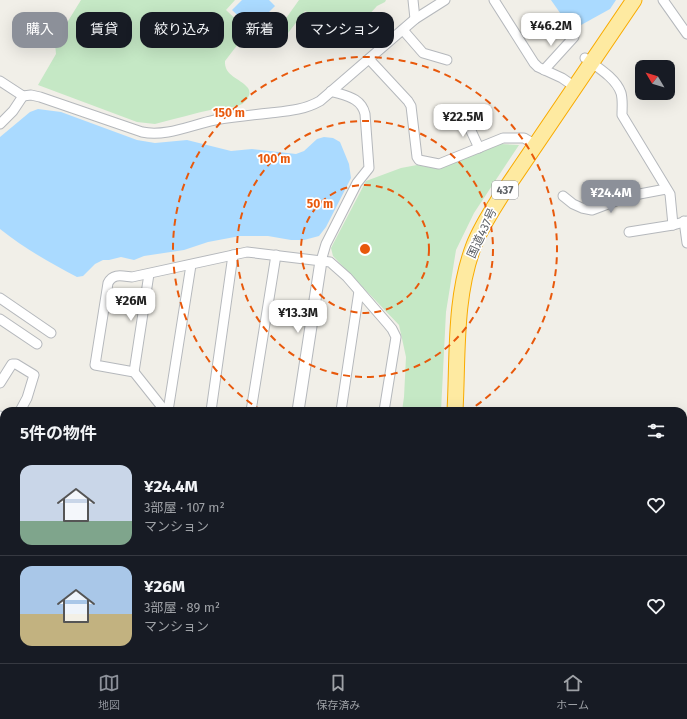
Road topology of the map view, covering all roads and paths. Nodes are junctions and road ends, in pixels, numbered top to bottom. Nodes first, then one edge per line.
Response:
1 (413, 0) edge
2 (445, 0) edge
3 (494, 0) edge
4 (625, 0) edge
5 (634, 0) edge
6 (663, 0) edge
7 (415, 20) junction
8 (403, 30) junction
9 (687, 34) edge
10 (574, 36) dead end
11 (370, 59) junction
12 (447, 60) dead end
13 (588, 60) junction
14 (544, 70) junction
15 (0, 81) edge
16 (572, 85) junction
17 (331, 91) junction
18 (23, 96) junction
19 (466, 120) dead end
20 (0, 124) edge
21 (533, 143) junction
22 (479, 148) junction
23 (666, 189) junction
24 (563, 196) dead end
25 (686, 221) edge
26 (673, 225) junction
27 (629, 232) dead end
28 (687, 243) edge
29 (233, 255) junction
30 (276, 255) junction
31 (321, 261) junction
32 (191, 265) junction
33 (149, 274) junction
34 (359, 291) junction
35 (2, 303) edge
36 (1, 321) edge
37 (51, 333) dead end
38 (37, 344) dead end
39 (134, 372) junction
40 (0, 383) edge
41 (22, 407) edge
42 (162, 407) edge
43 (169, 407) edge
44 (211, 407) edge
45 (252, 407) edge
46 (299, 407) edge
47 (342, 407) edge
48 (385, 407) edge
49 (447, 407) edge
50 (455, 407) edge

1 - 7 street
2 - 7 street
3 - 14 street
4 - 13 highway, 国道437号 / 437
5 - 13 highway, 国道437号 / 437
6 - 9 street
7 - 8 street
8 - 11 street
8 - 12 street
10 - 14 street
11 - 17 street
11 - 22 street
13 - 16 highway, 国道437号 / 437
13 - 23 street
14 - 16 street
15 - 18 street
16 - 21 highway, 国道437号 / 437
17 - 18 street
17 - 31 street
18 - 20 street
19 - 22 street
21 - 22 street
21 - 49 highway, 国道437号 / 437
21 - 50 highway, 国道437号 / 437
23 - 24 street
23 - 26 street
25 - 26 street
25 - 28 street
26 - 27 street
29 - 30 street
29 - 32 street
29 - 44 street
30 - 31 street
30 - 45 street
31 - 34 street
31 - 46 street
32 - 33 street
32 - 43 street
33 - 39 street
33 - 39 street
34 - 47 street
34 - 48 street
35 - 37 street
36 - 38 street
39 - 42 street
40 - 41 street

